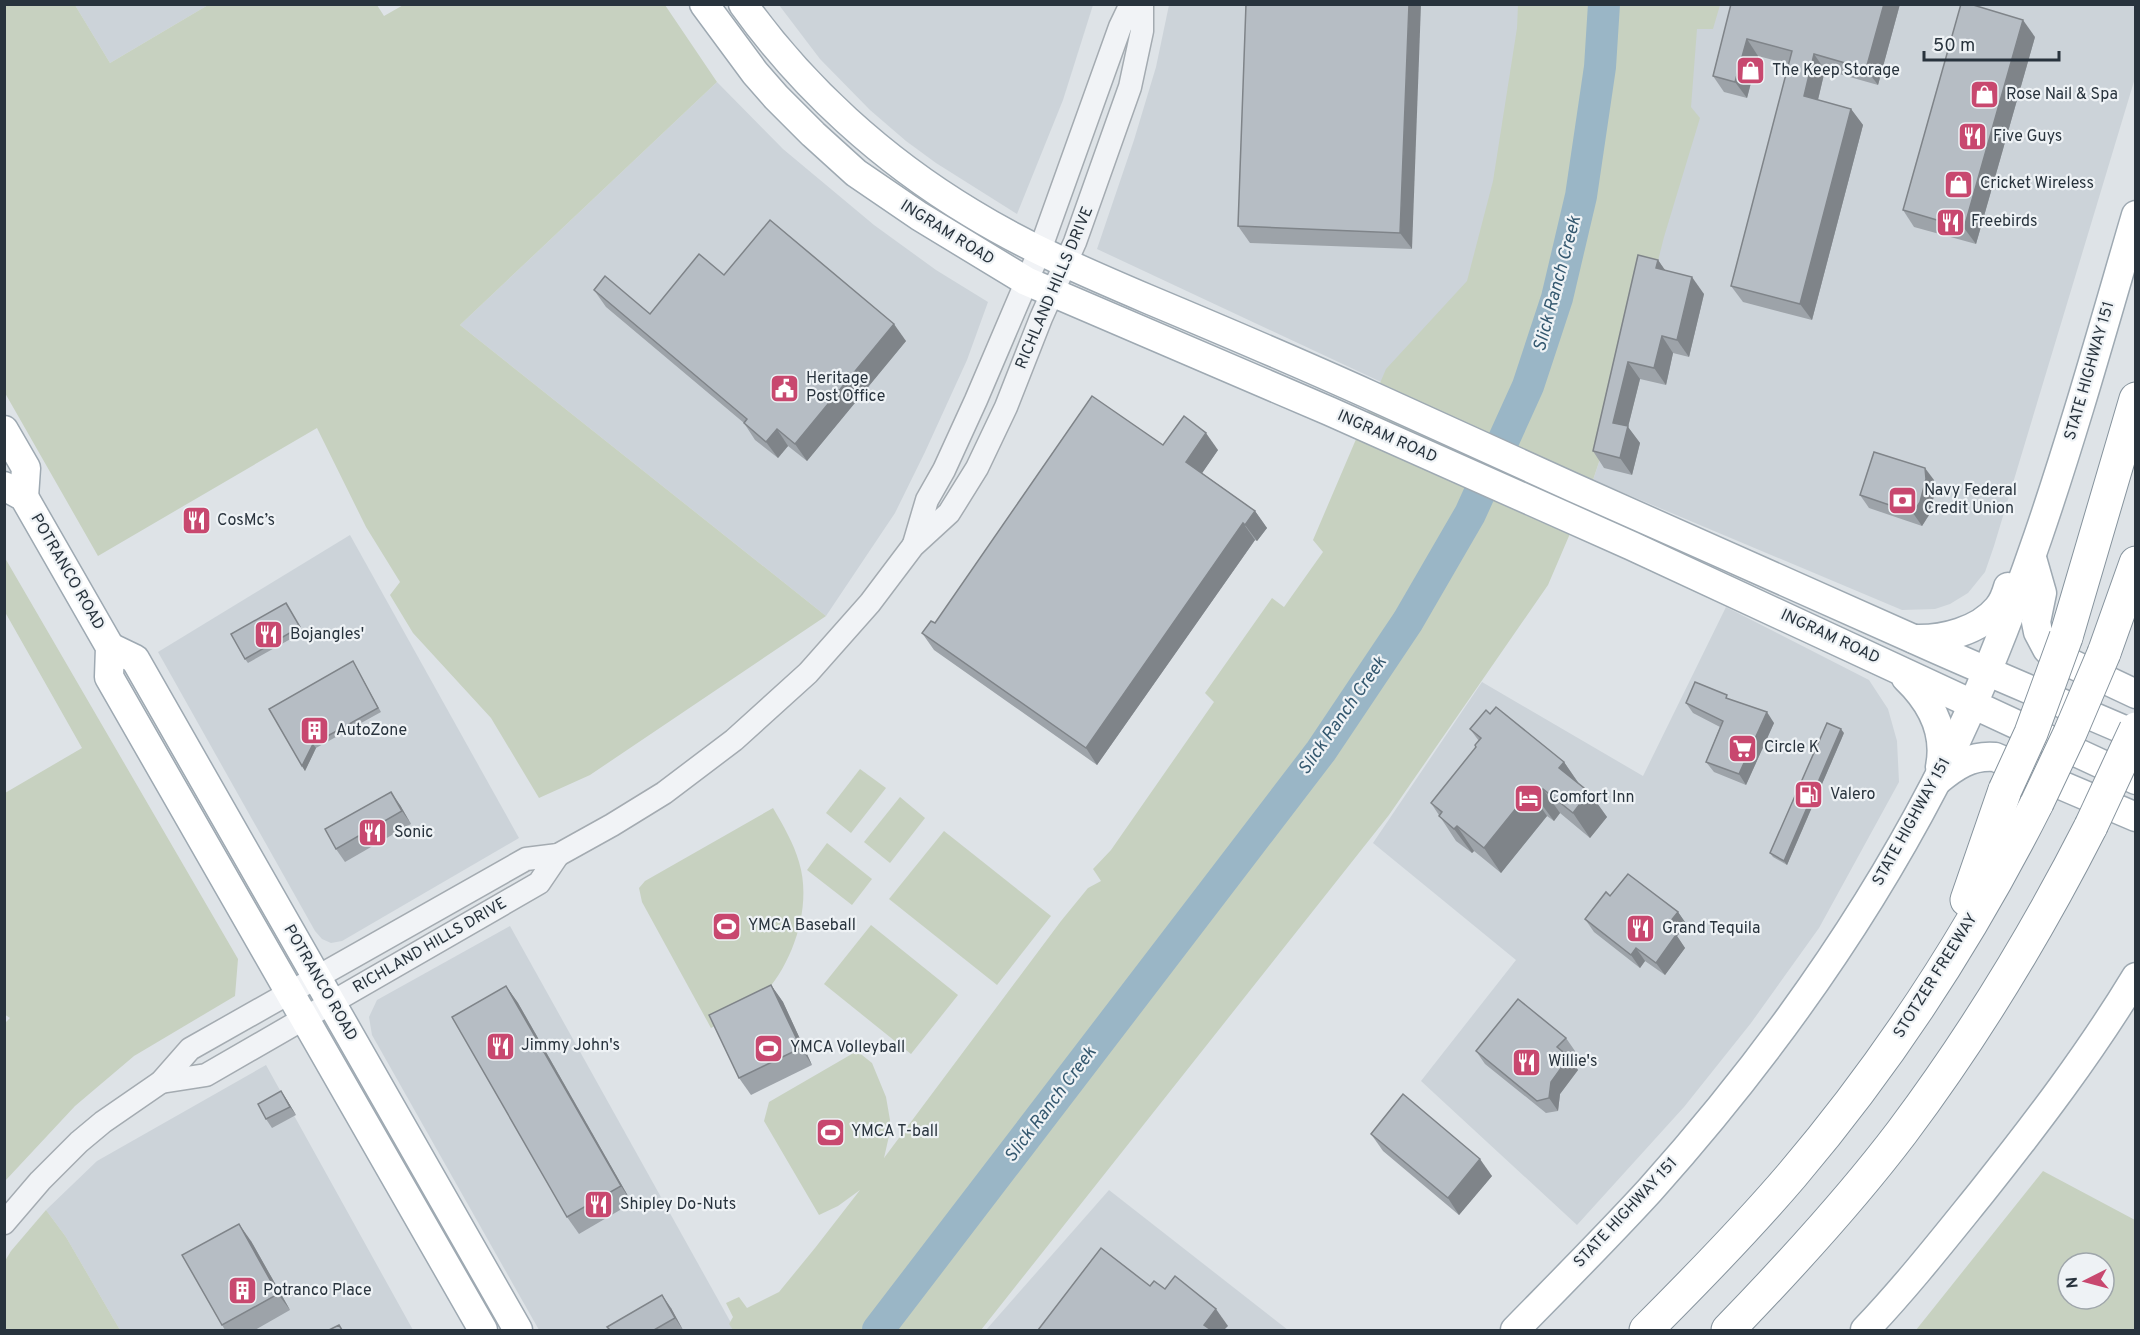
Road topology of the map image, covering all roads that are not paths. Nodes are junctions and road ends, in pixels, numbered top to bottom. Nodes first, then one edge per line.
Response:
1 (705, 4) edge
2 (743, 4) edge
3 (1131, 4) edge
4 (1142, 4) edge
5 (816, 91) junction
6 (792, 114) junction
7 (2136, 215) edge
8 (1040, 250) junction
9 (1066, 264) junction
10 (1026, 281) junction
11 (1052, 293) junction
12 (1342, 383) junction
13 (2136, 399) edge
14 (1329, 411) junction
15 (4, 430) edge
16 (14, 491) edge
17 (913, 546) junction
18 (2032, 558) junction
19 (2136, 563) edge
20 (1912, 639) junction
21 (110, 647) junction
22 (1891, 665) junction
23 (1987, 670) junction
24 (2136, 694) edge
25 (1973, 704) junction
26 (2136, 729) edge
27 (2136, 735) edge
28 (2136, 780) edge
29 (1935, 783) junction
30 (2136, 817) edge
31 (558, 855) junction
32 (1946, 964) junction
33 (2136, 977) edge
34 (316, 978) junction
35 (288, 993) junction
36 (331, 1003) junction
37 (304, 1019) junction
38 (162, 1082) junction
39 (4, 1223) edge
40 (483, 1330) edge
41 (518, 1330) edge
42 (1515, 1330) edge
43 (1646, 1330) edge
44 (1728, 1330) edge
45 (1865, 1330) edge

1 - 6 main road, INGRAM ROAD
2 - 5 main road, INGRAM ROAD
3 - 8 street, RICHLAND HILLS DRIVE
4 - 9 street, RICHLAND HILLS DRIVE
5 - 6 main road
5 - 8 main road, INGRAM ROAD
6 - 10 main road, INGRAM ROAD
7 - 18 main road, STATE HIGHWAY 151
8 - 9 main road, INGRAM ROAD
8 - 10 street, RICHLAND HILLS DRIVE
9 - 11 street, RICHLAND HILLS DRIVE
9 - 12 main road, INGRAM ROAD
10 - 11 main road, INGRAM ROAD
10 - 17 street, RICHLAND HILLS DRIVE
11 - 14 main road, INGRAM ROAD
11 - 17 street, RICHLAND HILLS DRIVE
12 - 14 main road
12 - 20 main road, INGRAM ROAD
13 - 32 highway, bridge
14 - 22 main road, INGRAM ROAD
15 - 16 main road, POTRANCO ROAD
16 - 21 main road, POTRANCO ROAD
17 - 31 street, RICHLAND HILLS DRIVE
18 - 20 main road
18 - 23 main road, STATE HIGHWAY 151
18 - 24 main road
19 - 32 highway, STOTZER FREEWAY, bridge
20 - 23 main road, INGRAM ROAD
21 - 34 main road, POTRANCO ROAD
21 - 35 main road, POTRANCO ROAD
22 - 25 main road, INGRAM ROAD
22 - 29 main road
23 - 25 main road, STATE HIGHWAY 151
23 - 27 main road, INGRAM ROAD
25 - 28 main road, INGRAM ROAD
25 - 29 main road, STATE HIGHWAY 151
26 - 44 highway, bridge
29 - 30 main road
29 - 42 main road, STATE HIGHWAY 151
31 - 34 street, RICHLAND HILLS DRIVE
31 - 36 street, RICHLAND HILLS DRIVE
32 - 43 highway, STOTZER FREEWAY
33 - 45 main road
34 - 35 street, RICHLAND HILLS DRIVE
34 - 36 main road, POTRANCO ROAD
35 - 37 main road, POTRANCO ROAD
35 - 38 street, RICHLAND HILLS DRIVE
36 - 37 street, RICHLAND HILLS DRIVE
36 - 41 main road, POTRANCO ROAD
37 - 38 street, RICHLAND HILLS DRIVE
37 - 40 main road, POTRANCO ROAD
38 - 39 street, RICHLAND HILLS DRIVE

